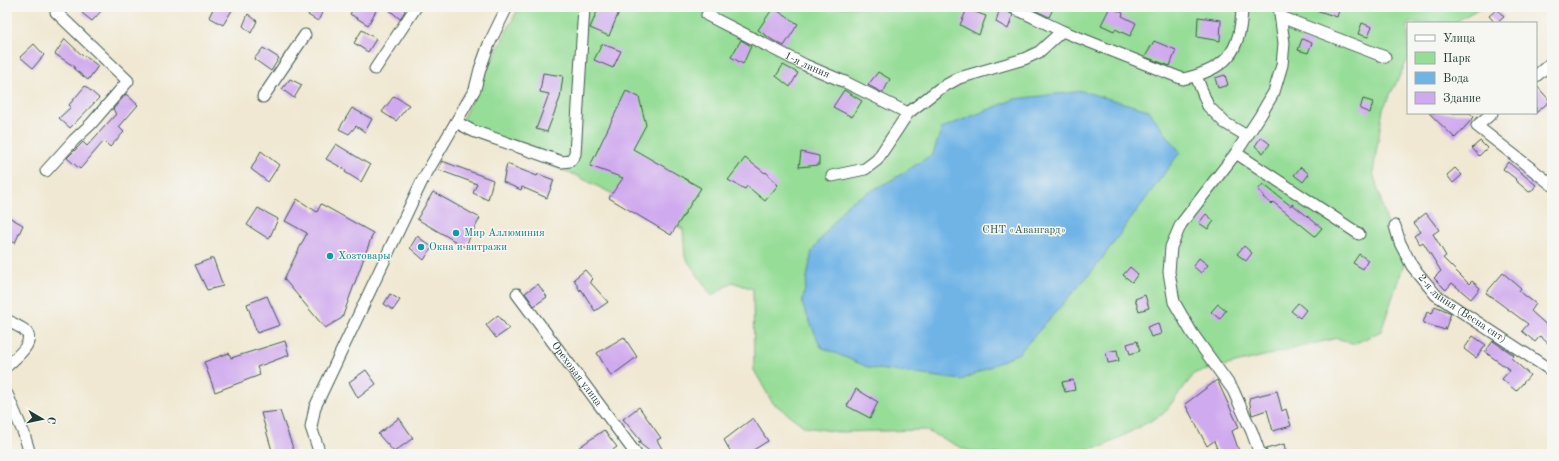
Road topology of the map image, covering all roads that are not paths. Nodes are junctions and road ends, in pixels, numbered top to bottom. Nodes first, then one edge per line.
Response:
1 (416, 7) edge
2 (507, 7) edge
3 (584, 7) edge
4 (1012, 7) edge
5 (1242, 7) edge
6 (56, 12) dead end
7 (1280, 12) edge
8 (707, 15) dead end
9 (1062, 31) junction
10 (305, 35) dead end
11 (1385, 57) dead end
12 (1552, 62) edge
13 (375, 69) dead end
14 (1537, 75) edge
15 (1196, 76) junction
16 (263, 97) dead end
17 (908, 113) junction
18 (1491, 114) edge
19 (456, 122) junction
20 (1247, 136) junction
21 (1236, 153) junction
22 (46, 171) dead end
23 (832, 176) dead end
24 (1552, 185) edge
25 (1395, 226) dead end
26 (1359, 234) dead end
27 (517, 294) dead end
28 (7, 320) edge
29 (7, 366) edge
30 (1552, 372) edge
31 (7, 394) edge
32 (30, 454) edge
33 (320, 454) edge
34 (636, 454) edge
35 (1260, 454) edge

1 - 13 street
2 - 19 street
3 - 19 street
4 - 9 street
5 - 15 street
6 - 22 street
7 - 11 street
7 - 20 street
8 - 17 street, 1-я линия
9 - 15 street
9 - 17 street
10 - 16 street
12 - 14 street
15 - 20 street
17 - 23 street
18 - 24 street
19 - 33 street
20 - 21 street
21 - 26 street
21 - 35 street
25 - 30 street, 2-я линия (Весна снт)
27 - 34 street, Ореховая улица
28 - 29 street
31 - 32 street

